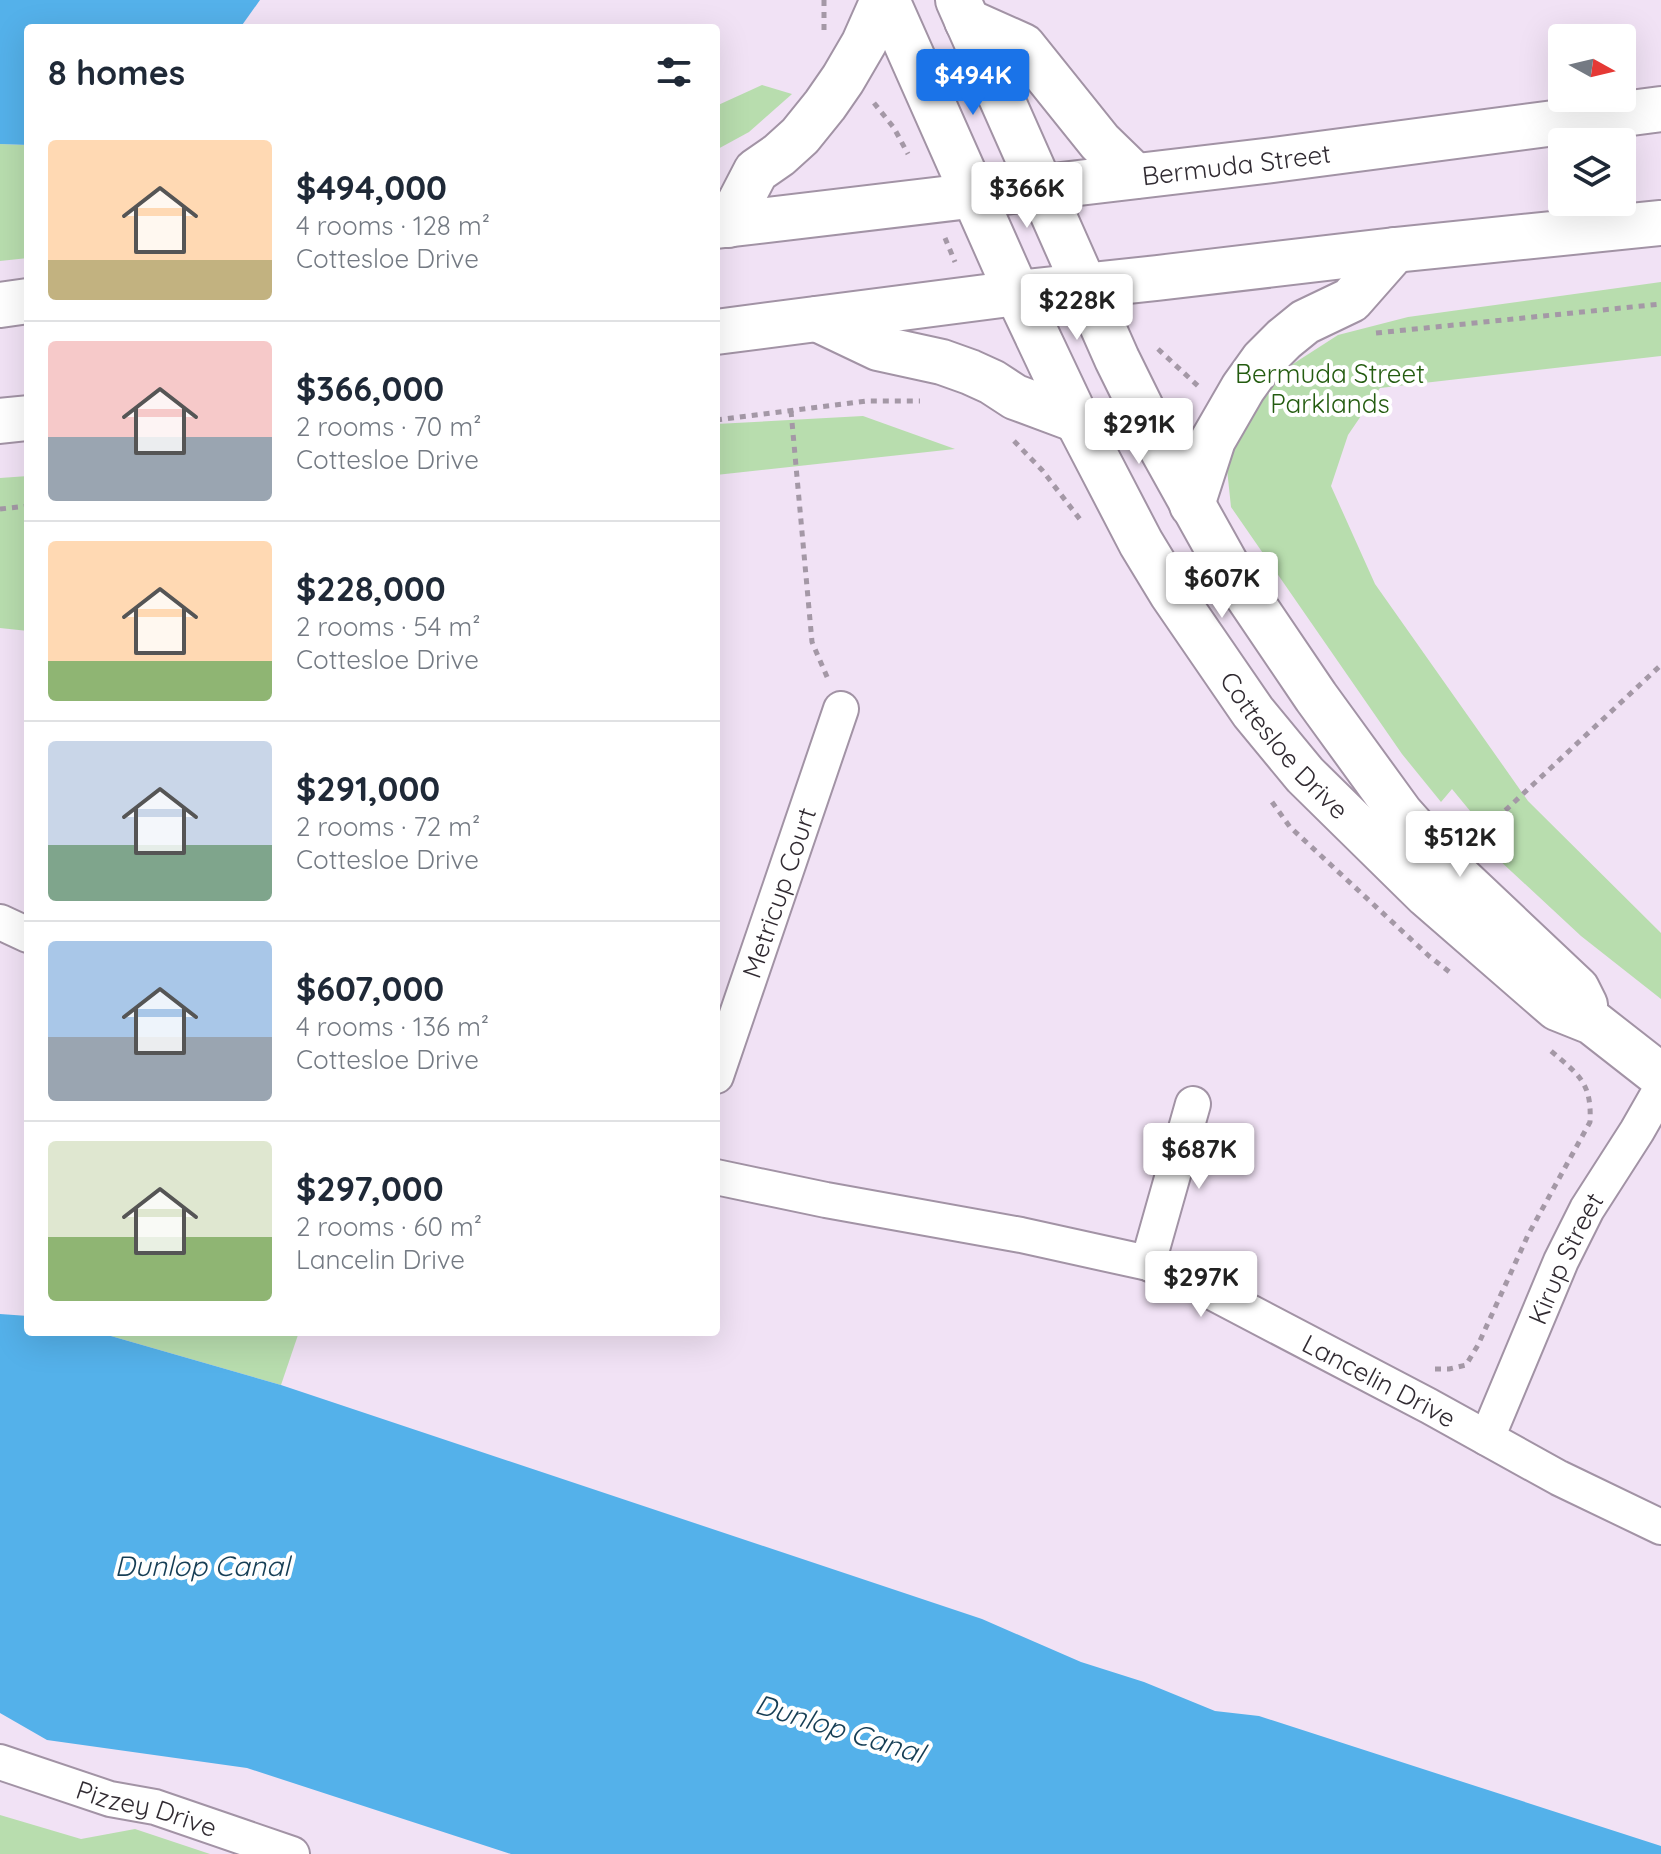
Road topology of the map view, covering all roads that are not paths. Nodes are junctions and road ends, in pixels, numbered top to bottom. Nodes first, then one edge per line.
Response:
1 (885, 0) edge
2 (962, 11) edge
3 (1661, 109) edge
4 (1135, 176) junction
5 (1040, 187) junction
6 (974, 195) junction
7 (1661, 223) edge
8 (722, 225) edge
9 (1395, 250) junction
10 (1083, 286) junction
11 (1017, 293) junction
12 (24, 302) edge
13 (0, 305) edge
14 (817, 319) junction
15 (720, 331) edge
16 (24, 418) edge
17 (1077, 420) junction
18 (0, 421) edge
19 (1192, 505) junction
20 (841, 709) road end
21 (0, 922) edge
22 (24, 933) edge
23 (1592, 1022) junction
24 (720, 1064) edge
25 (1661, 1076) edge
26 (1661, 1089) edge
27 (1193, 1104) dead end
28 (720, 1178) edge
29 (1148, 1263) junction
30 (1487, 1438) junction
31 (1661, 1527) edge
32 (0, 1762) edge
33 (292, 1854) edge

1 - 6 main road, Cottesloe Drive
1 - 8 main road
2 - 4 main road
2 - 5 main road, Cottesloe Drive
3 - 4 main road, Bermuda Street
4 - 5 main road, Bermuda Street
5 - 6 main road, Bermuda Street
5 - 10 main road, Cottesloe Drive
6 - 8 main road, Bermuda Street
6 - 11 main road, Cottesloe Drive
7 - 9 main road
9 - 10 main road
9 - 19 main road
10 - 11 main road
10 - 19 main road, Cottesloe Drive
11 - 14 main road
11 - 17 main road, Cottesloe Drive
12 - 13 main road
14 - 15 main road
14 - 17 main road
16 - 18 main road
17 - 23 main road, Cottesloe Drive
19 - 23 main road, Cottesloe Drive
20 - 24 street, Metricup Court
21 - 22 street
23 - 25 main road, Cottesloe Drive
26 - 30 street, Kirup Street
27 - 29 street
28 - 29 street, Lancelin Drive
29 - 30 street, Lancelin Drive
30 - 31 street, Lancelin Drive
32 - 33 street, Pizzey Drive

